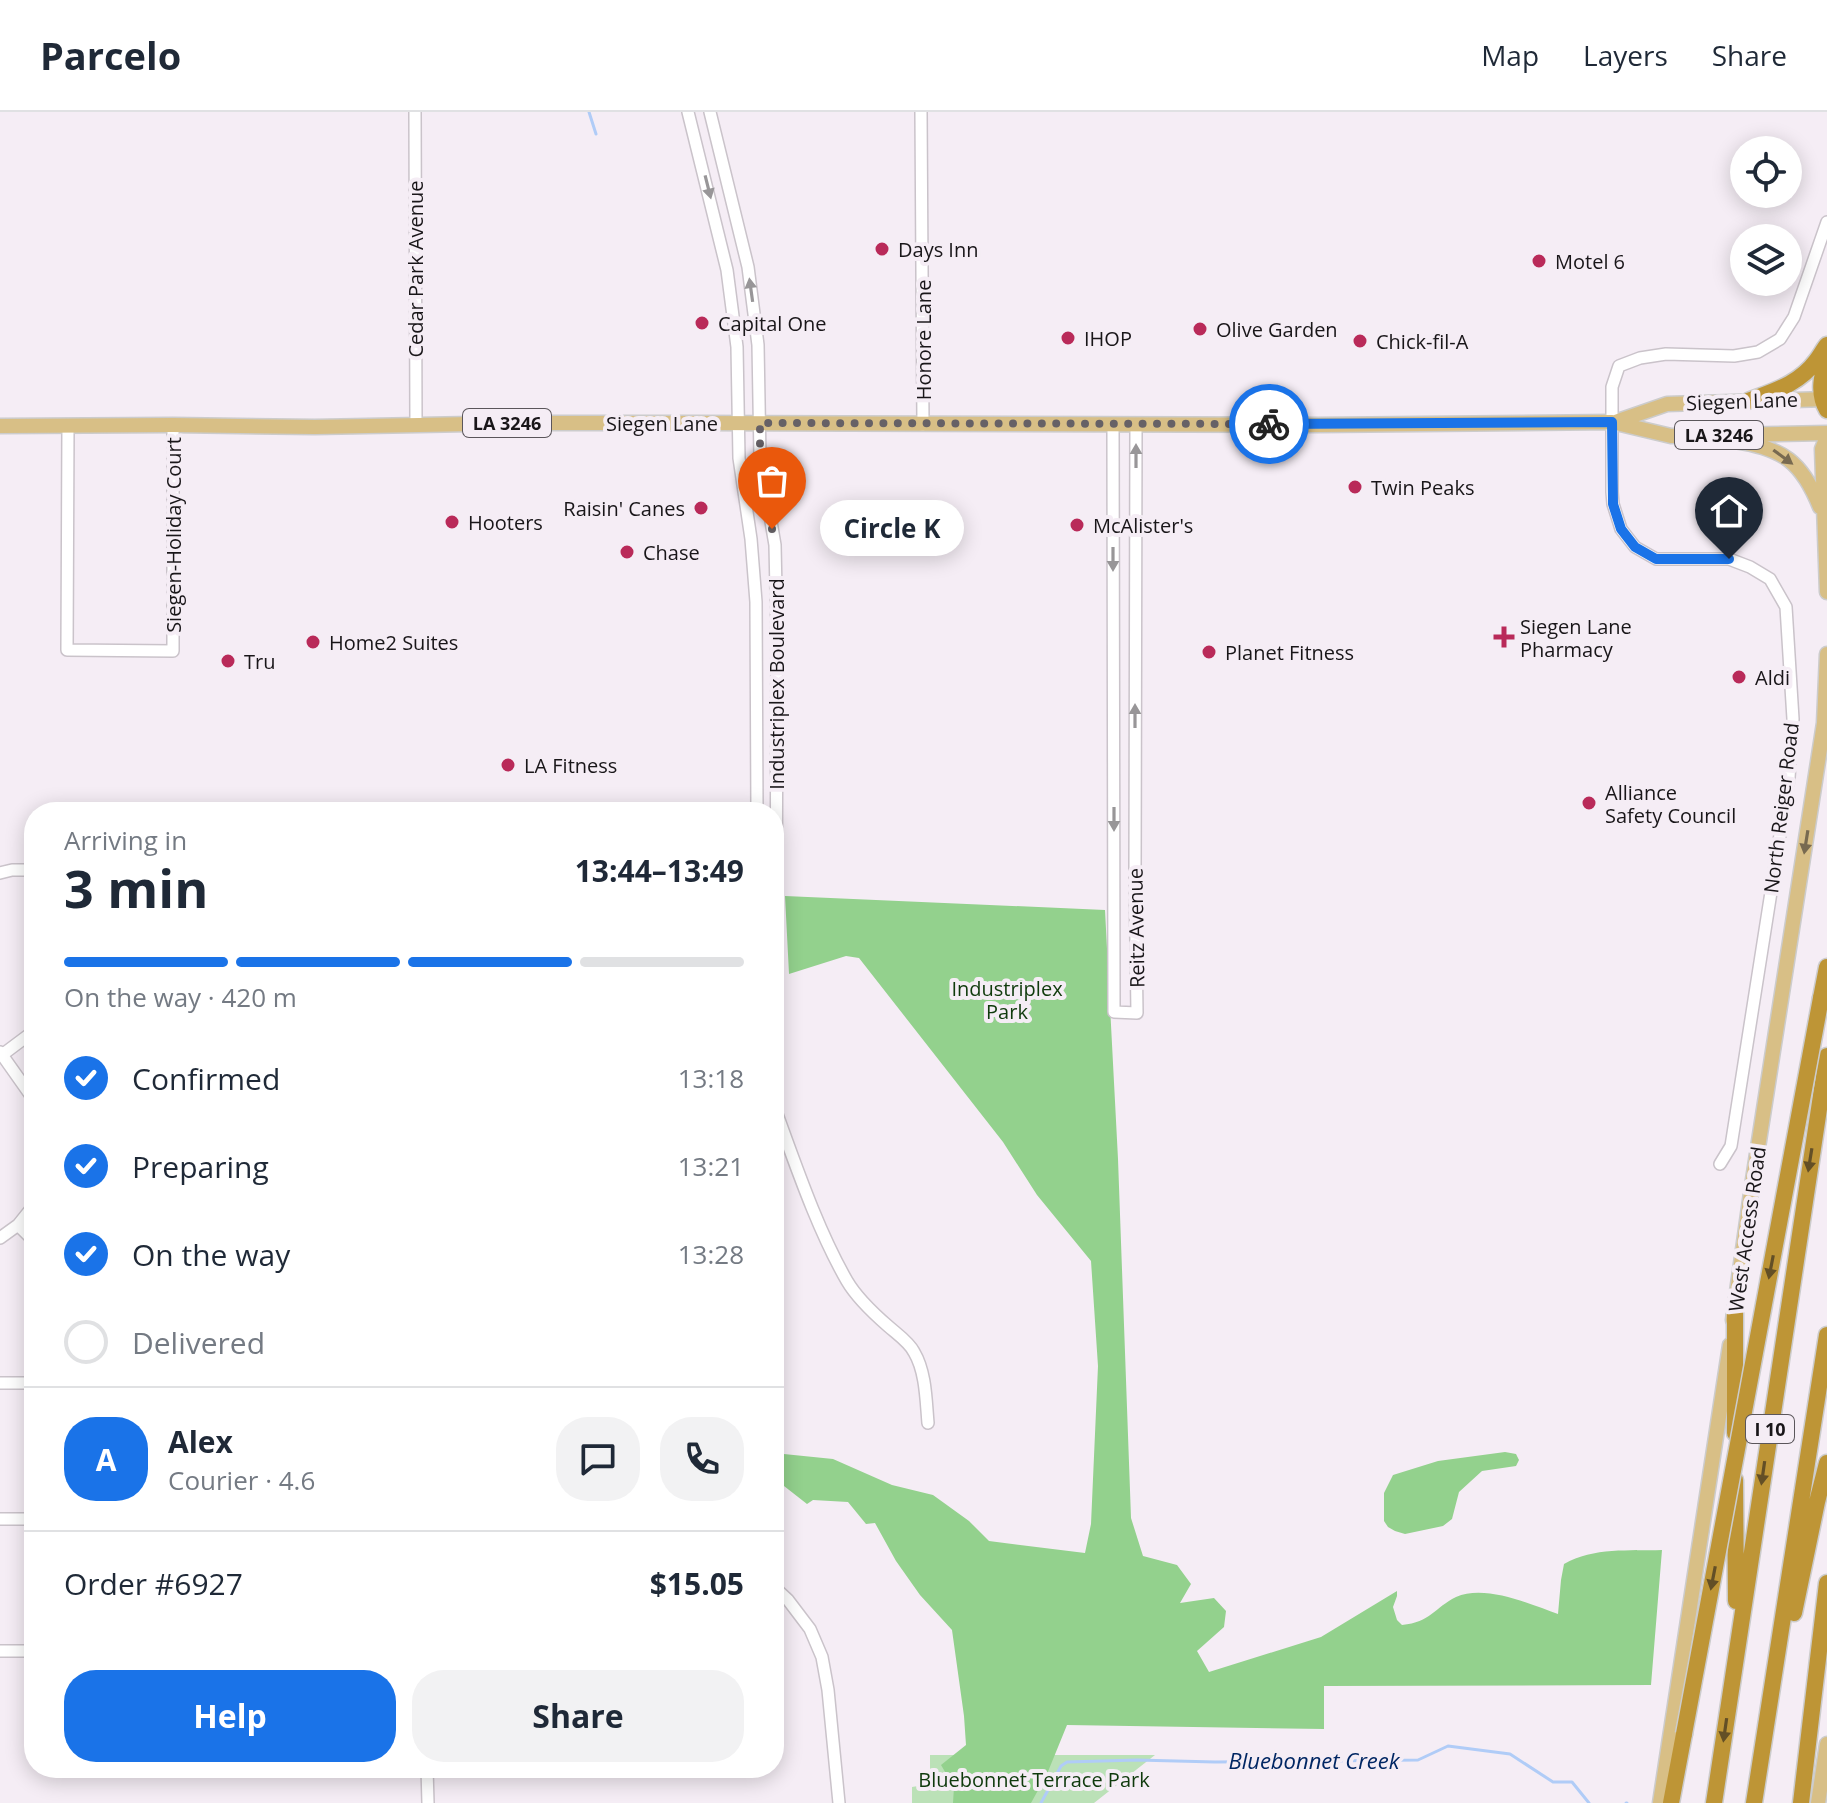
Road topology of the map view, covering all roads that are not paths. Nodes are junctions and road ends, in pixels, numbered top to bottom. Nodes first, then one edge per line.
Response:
1 (415, 112) edge
2 (688, 112) edge
3 (710, 112) edge
4 (921, 112) edge
5 (1827, 222) edge
6 (1827, 345) edge
7 (1827, 357) edge
8 (1748, 401) junction
9 (1826, 403) edge
10 (1612, 422) junction
11 (740, 423) junction
12 (760, 423) junction
13 (173, 425) junction
14 (923, 425) junction
15 (1113, 425) junction
16 (1136, 425) junction
17 (0, 426) edge
18 (68, 426) junction
19 (416, 426) junction
20 (1712, 435) junction
21 (1827, 435) edge
22 (1825, 519) junction
23 (1827, 592) edge
24 (1827, 654) edge
25 (757, 802) edge
26 (777, 802) edge
27 (24, 870) edge
28 (0, 873) edge
29 (1827, 967) edge
30 (24, 1038) edge
31 (1, 1054) edge
32 (1827, 1056) edge
33 (24, 1086) edge
34 (784, 1131) edge
35 (1720, 1164) dead end
36 (24, 1218) edge
37 (18, 1225) junction
38 (24, 1231) edge
39 (0, 1238) edge
40 (1735, 1311) junction
41 (1827, 1335) edge
42 (0, 1383) edge
43 (24, 1383) edge
44 (928, 1423) dead end
45 (1827, 1463) edge
46 (0, 1519) edge
47 (24, 1519) edge
48 (1827, 1583) edge
49 (784, 1596) edge
50 (0, 1651) edge
51 (24, 1651) edge
52 (1737, 1652) junction
53 (1827, 1744) edge
54 (1763, 1747) junction
55 (427, 1778) edge
56 (428, 1803) edge
57 (839, 1803) edge
58 (1660, 1803) edge
59 (1671, 1803) edge
60 (1714, 1803) edge
61 (1754, 1803) edge
62 (1801, 1803) edge
63 (1818, 1803) edge

1 - 19 street, Cedar Park Avenue
2 -> 11 street, Industriplex Boulevard
12 -> 3 street, Industriplex Boulevard
4 - 14 street, Honore Lane
5 - 10 street, North Reiger Road
6 - 8 highway
7 - 9 highway
8 - 9 main road, Siegen Lane / LA 3246
8 - 10 main road, Siegen Lane / LA 3246
10 - 16 main road, Siegen Lane / LA 3246
10 - 20 main road, Siegen Lane / LA 3246
10 - 35 street, North Reiger Road
11 - 12 main road, Siegen Lane / LA 3246
11 - 19 main road, Siegen Lane / LA 3246
11 - 25 street, Industriplex Boulevard
12 - 14 main road, Siegen Lane / LA 3246
12 - 26 street, Industriplex Boulevard
13 - 18 main road, Siegen Lane / LA 3246
13 - 18 street, Siegen-Holiday Court
13 - 19 main road, Siegen Lane / LA 3246
14 - 15 main road, Siegen Lane / LA 3246
15 - 16 main road, Siegen Lane / LA 3246
15 -> 16 street, Reitz Avenue
17 - 18 main road, Siegen Lane / LA 3246
20 - 21 main road, Siegen Lane / LA 3246
20 -> 22 main road
21 - 22 main road
22 - 23 main road
24 -> 40 main road, West Access Road
27 - 28 street
29 -> 59 highway, bridge
30 - 31 street
31 - 33 street
32 -> 52 highway, I 10
34 - 44 street
36 - 37 street
37 - 38 street
37 - 39 street
40 - 52 highway
40 - 58 main road, West Access Road
41 - 54 highway, I 10
42 - 43 street
45 - 54 highway
46 - 47 street
48 - 62 highway
49 - 57 street
50 - 51 street
52 -> 60 highway, I 10
53 - 63 main road
54 - 61 highway, I 10
55 - 56 street

